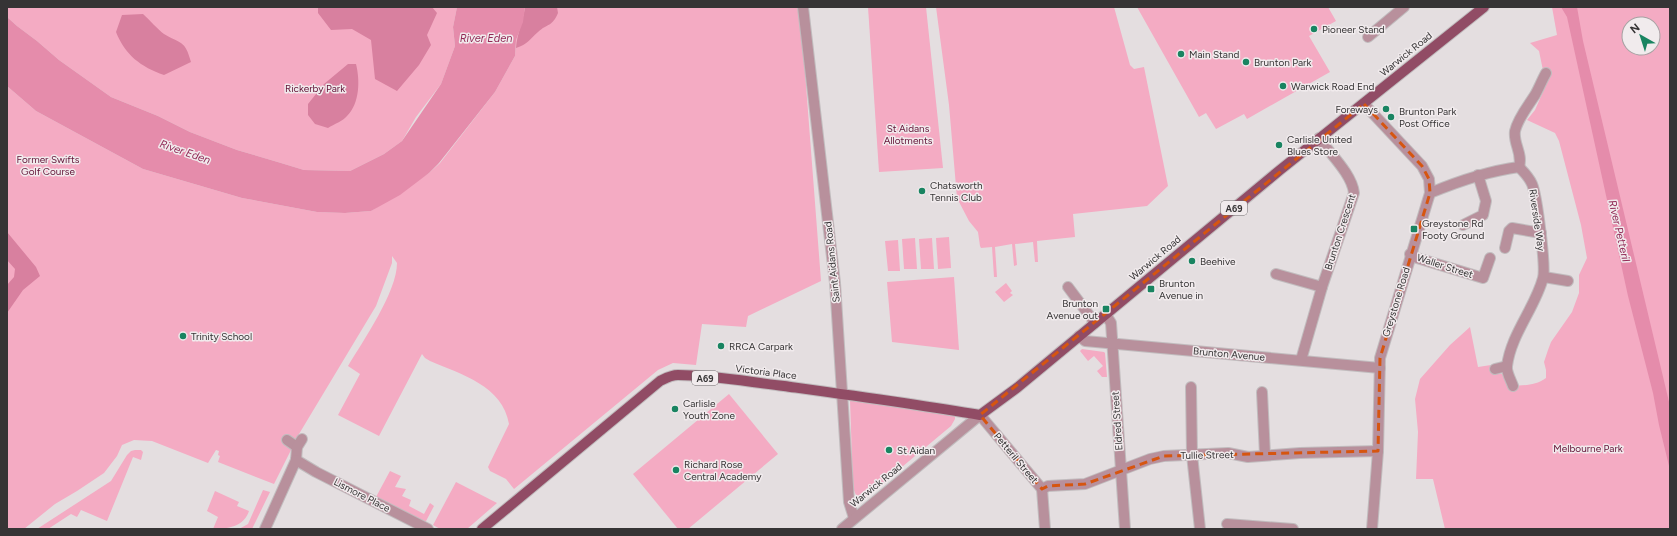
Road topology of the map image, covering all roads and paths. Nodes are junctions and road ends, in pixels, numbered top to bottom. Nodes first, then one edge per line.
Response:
1 (803, 7) edge
2 (1404, 7) edge
3 (1484, 7) edge
4 (1368, 37) dead end
5 (1546, 73) dead end
6 (1364, 104) junction
7 (1319, 138) junction
8 (1519, 167) junction
9 (1478, 175) junction
10 (1430, 193) junction
11 (1463, 225) dead end
12 (1541, 233) junction
13 (1505, 248) dead end
14 (1410, 254) junction
15 (1490, 258) dead end
16 (1276, 274) dead end
17 (1544, 277) junction
18 (1568, 281) dead end
19 (1068, 287) dead end
20 (1322, 287) junction
21 (1106, 314) junction
22 (1095, 323) junction
23 (1079, 336) junction
24 (1112, 342) junction
25 (1301, 360) junction
26 (1507, 366) junction
27 (1380, 368) junction
28 (1495, 368) dead end
29 (1513, 386) dead end
30 (1191, 387) dead end
31 (1262, 392) dead end
32 (841, 394) junction
33 (980, 415) junction
34 (287, 440) dead end
35 (1378, 451) junction
36 (1192, 455) junction
37 (1265, 455) junction
38 (296, 460) junction
39 (1121, 472) junction
40 (1042, 489) junction
41 (854, 518) junction
42 (1227, 524) dead end
43 (843, 528) edge
44 (265, 529) edge
45 (428, 529) edge
46 (482, 529) edge
47 (1045, 529) edge
48 (1125, 529) edge
49 (1200, 529) edge
50 (1293, 529) edge
51 (1372, 529) edge

1 - 32 street, Saint Aidans Road
2 - 4 street
3 - 6 main road, Warwick Road / A69
5 - 8 street
6 - 7 main road, Warwick Road / A69
6 - 10 street, Greystone Road
7 - 20 street, Brunton Crescent
7 - 21 main road, Warwick Road / A69
8 - 9 street
8 - 12 street, Riverside Way
9 - 10 street
9 - 11 street
10 - 14 street, Greystone Road
12 - 13 street
12 - 17 street, Riverside Way
14 - 15 street, Waller Street
14 - 27 street, Greystone Road
16 - 20 street
17 - 18 street
17 - 26 street, Riverside Way
19 - 22 street
20 - 25 street, Brunton Crescent
21 - 22 main road, Warwick Road / A69
21 - 24 street, Eldred Street
22 - 23 main road, Warwick Road / A69
23 - 24 street, Brunton Avenue
23 - 33 main road, Warwick Road / A69
24 - 25 street, Brunton Avenue
24 - 39 street, Eldred Street
25 - 27 street, Brunton Avenue
26 - 28 street
26 - 29 street
27 - 35 street, Greystone Road
30 - 36 street
31 - 37 street
32 - 33 main road, Victoria Place / A69
32 - 41 street, Saint Aidans Road
32 - 46 main road, Victoria Place / A69
33 - 40 street, Petteril Street
33 - 41 street, Warwick Road
34 - 38 street
35 - 37 street, Tullie Street
35 - 51 street, Greystone Road
36 - 37 street, Tullie Street
36 - 39 street, Tullie Street
36 - 49 street
38 - 44 street
38 - 45 street, Lismore Place
39 - 40 street, Tullie Street
39 - 48 street, Eldred Street
40 - 47 street, Petteril Street
41 - 43 street, Warwick Road
42 - 50 street

